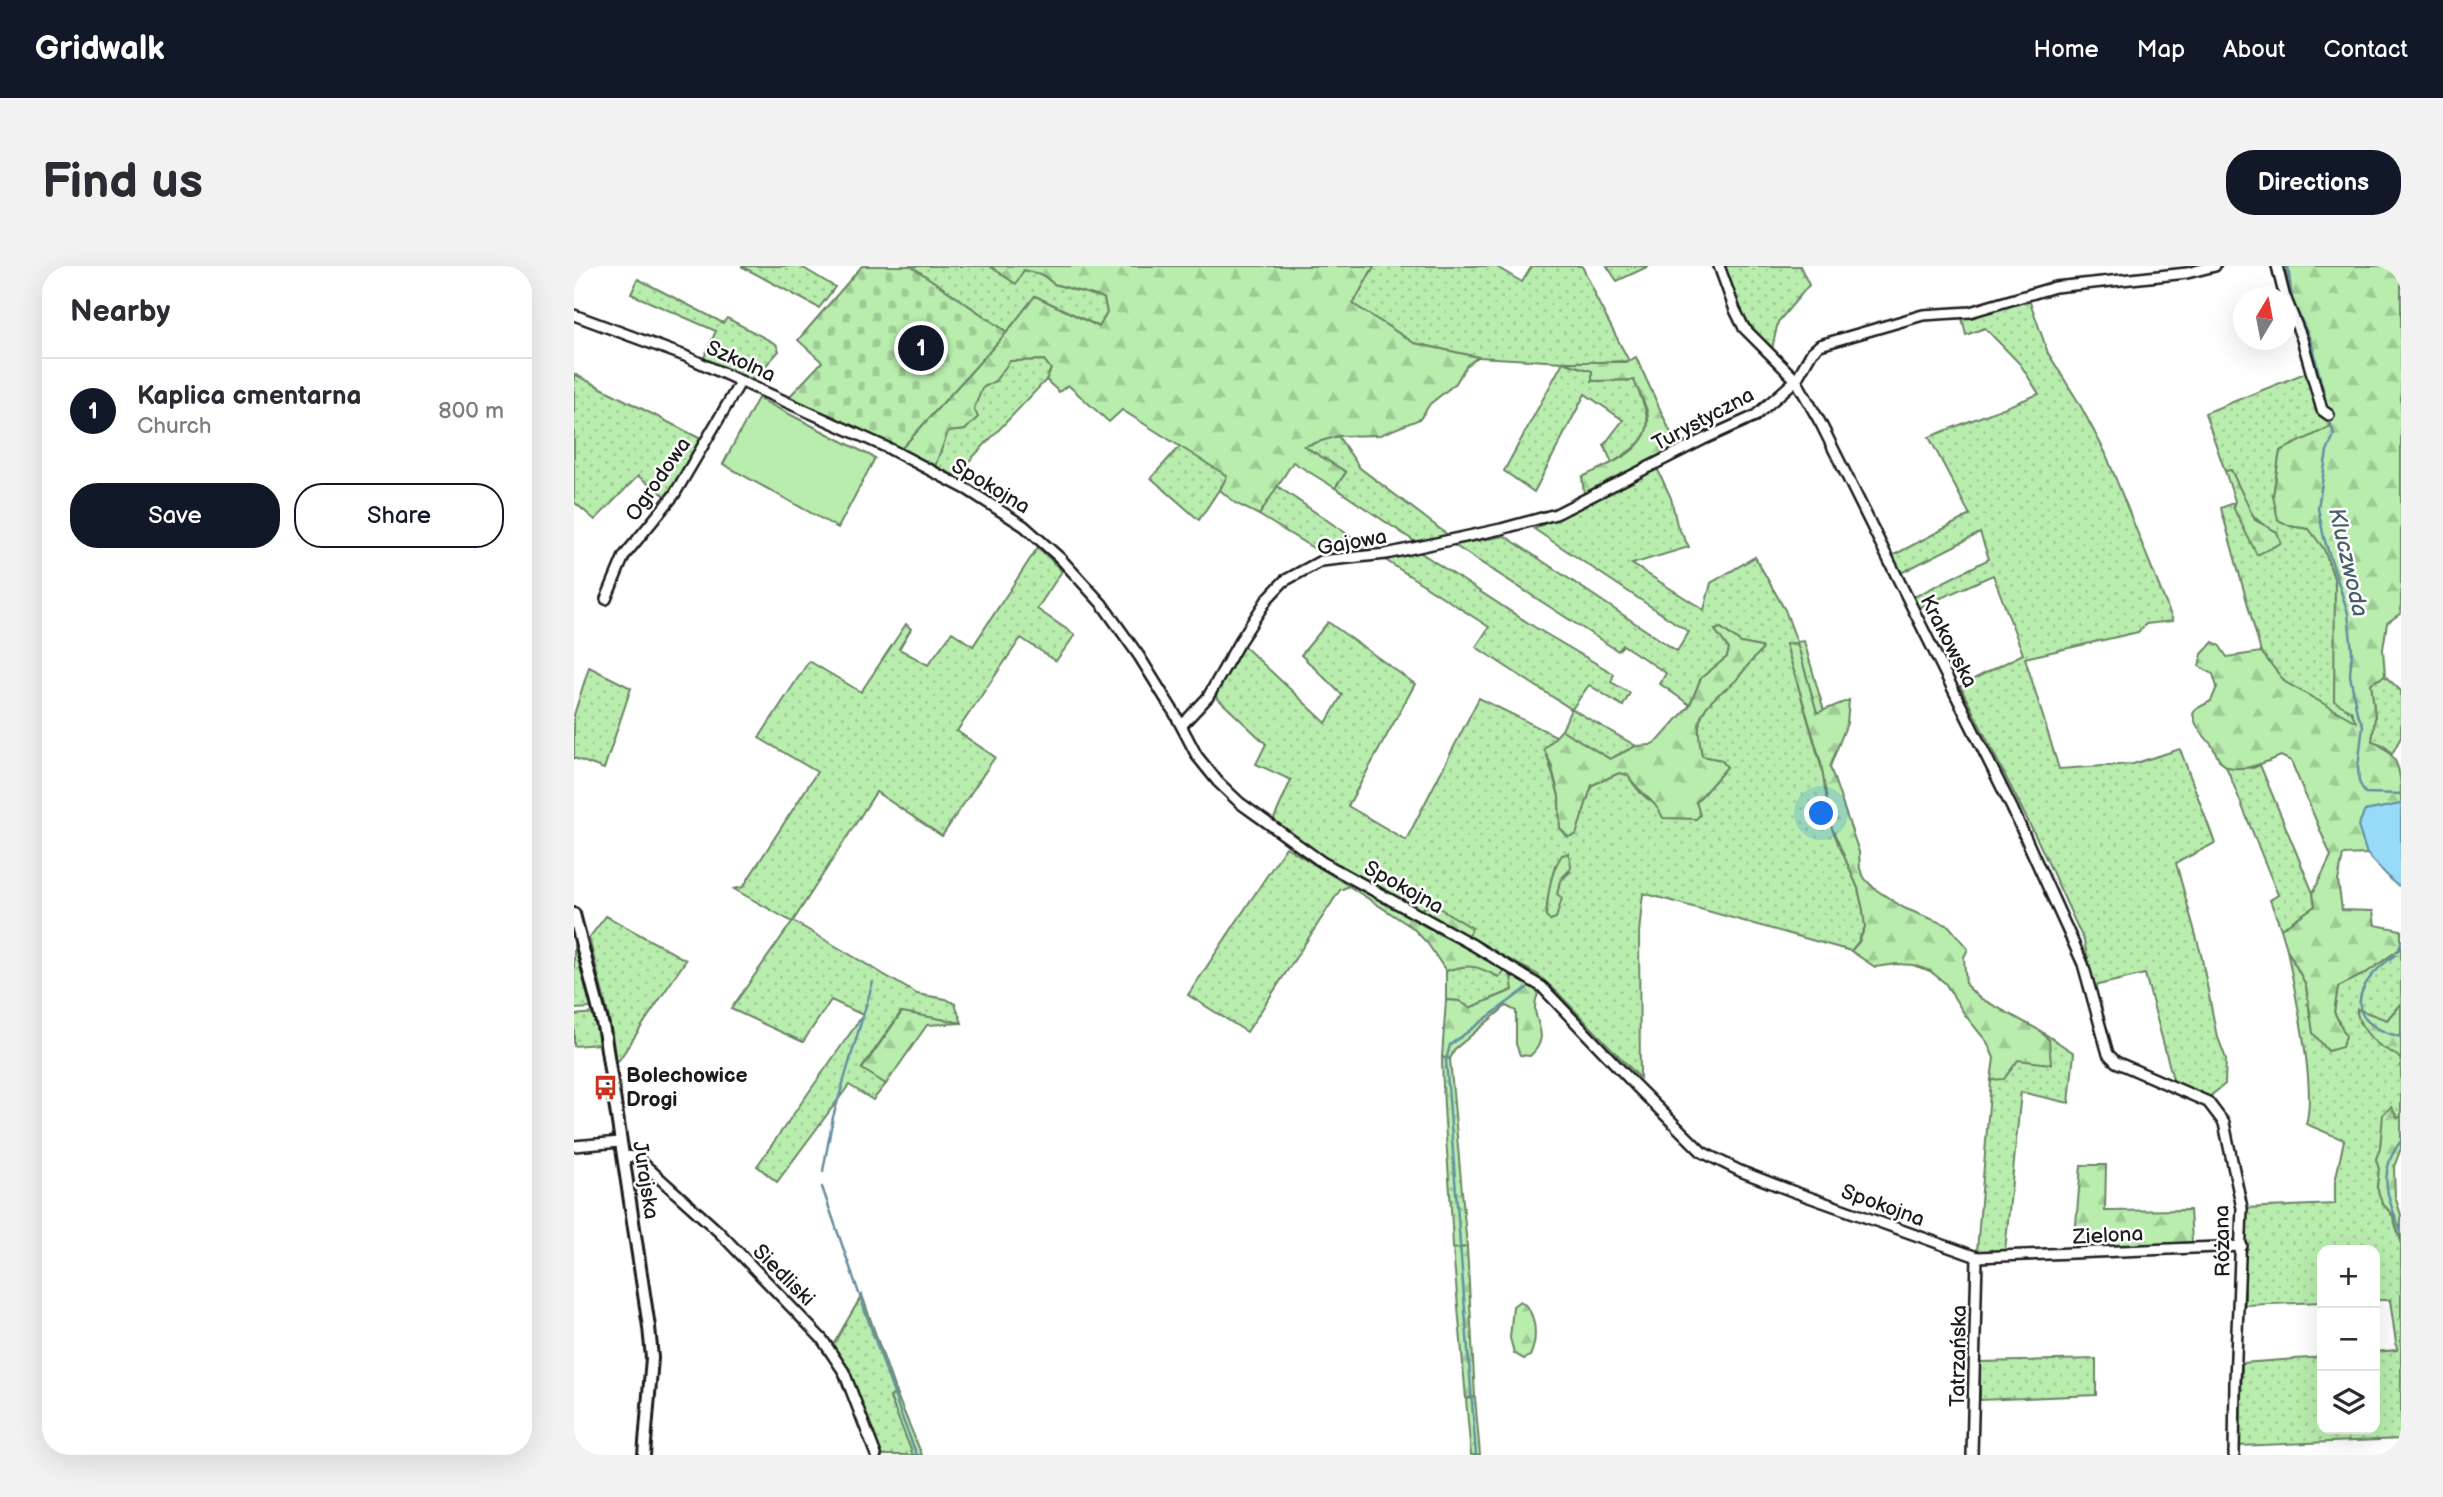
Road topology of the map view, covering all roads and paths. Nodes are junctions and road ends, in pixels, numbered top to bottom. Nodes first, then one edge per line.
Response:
1 (1719, 266) edge
2 (2214, 266) edge
3 (2277, 266) edge
4 (2282, 287) edge
5 (574, 315) edge
6 (2296, 325) edge
7 (1796, 380) junction
8 (741, 381) junction
9 (2329, 415) dead end
10 (890, 449) joint
11 (1559, 512) joint
12 (607, 599) dead end
13 (1182, 724) junction
14 (574, 914) edge
15 (2108, 1054) joint
16 (620, 1142) junction
17 (574, 1146) edge
18 (623, 1156) junction
19 (2242, 1246) junction
20 (1977, 1257) junction
21 (643, 1455) edge
22 (876, 1455) edge
23 (1972, 1455) edge
24 (2234, 1455) edge

1 - 7 street, Krakowska
2 - 7 street, Turystyczna
3 - 4 street
5 - 8 street, Szkolna
6 - 9 street
7 - 11 street, Turystyczna
7 - 15 street, Krakowska
8 - 10 street, Szkolna
8 - 12 street, Ogrodowa
10 - 13 street, Spokojna
11 - 13 street, Gajowa
13 - 20 street, Spokojna
14 - 16 street, Jurajska
15 - 19 street, Różana
16 - 17 street
16 - 18 street, Jurajska
18 - 21 street, Jurajska
18 - 22 street, Siedliski
19 - 20 street, Zielona
19 - 24 street, Różana
20 - 23 street, Tatrzańska

